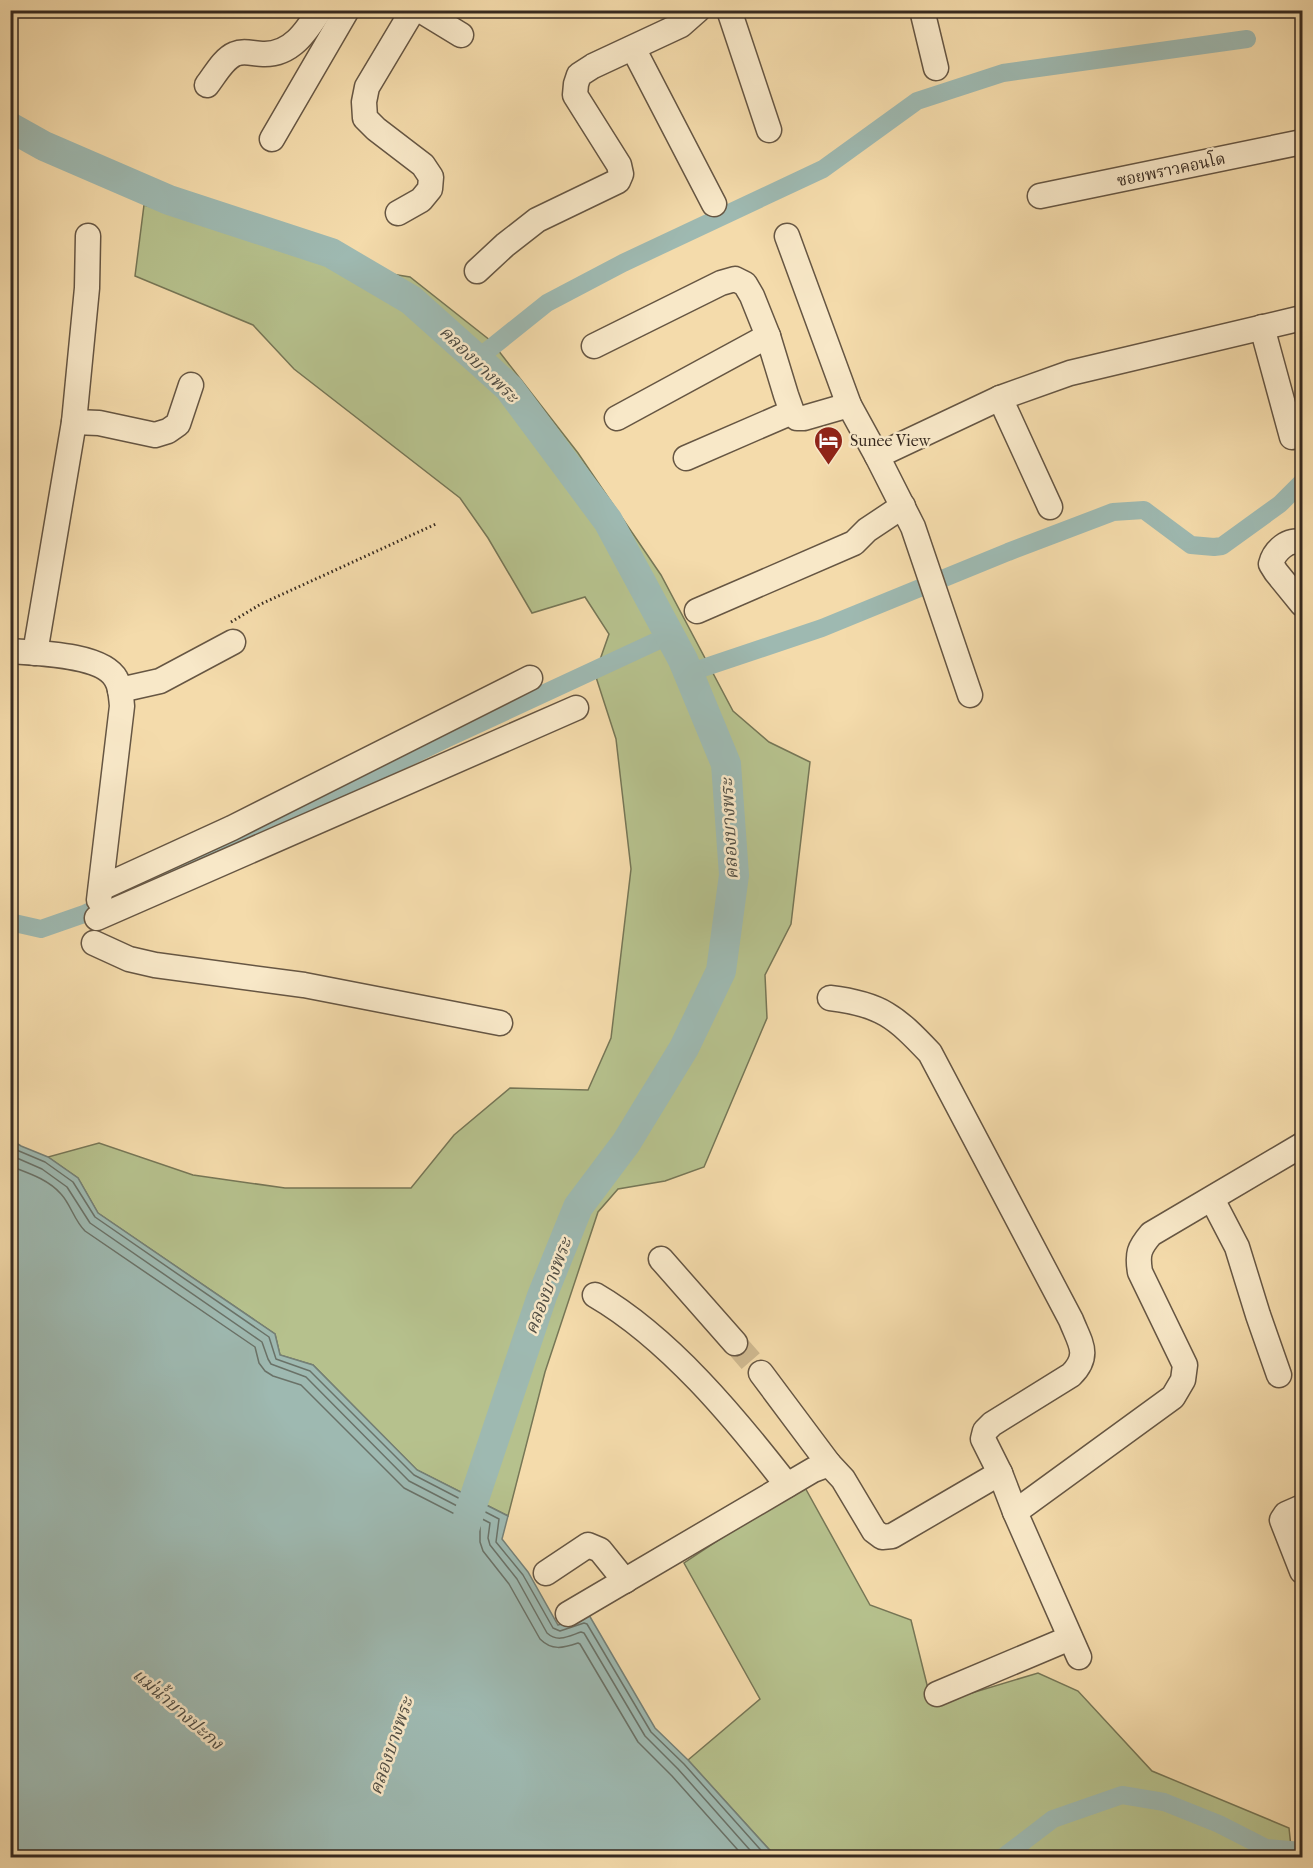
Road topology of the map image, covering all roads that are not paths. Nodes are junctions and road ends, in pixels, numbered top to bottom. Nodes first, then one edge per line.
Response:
1 (320, 10) edge
2 (347, 10) edge
3 (413, 10) edge
4 (420, 10) edge
5 (698, 10) edge
6 (729, 10) edge
7 (922, 10) edge
8 (461, 35) dead end
9 (633, 48) junction
10 (936, 68) dead end
11 (207, 85) dead end
12 (769, 130) dead end
13 (272, 139) dead end
14 (1302, 142) edge
15 (1040, 196) dead end
16 (714, 204) dead end
17 (398, 213) dead end
18 (88, 236) dead end
19 (787, 236) dead end
20 (477, 271) dead end
21 (1302, 318) edge
22 (1262, 327) junction
23 (768, 336) junction
24 (594, 346) dead end
25 (191, 385) dead end
26 (1000, 398) junction
27 (849, 405) junction
28 (792, 412) junction
29 (616, 418) dead end
30 (74, 422) junction
31 (1292, 438) dead end
32 (877, 456) junction
33 (686, 458) dead end
34 (903, 506) junction
35 (1050, 507) dead end
36 (1302, 543) edge
37 (1302, 604) edge
38 (697, 611) dead end
39 (227, 635) road end
40 (10, 651) edge
41 (35, 653) junction
42 (530, 678) dead end
43 (120, 690) junction
44 (970, 695) dead end
45 (576, 708) dead end
46 (101, 888) junction
47 (97, 918) junction
48 (830, 998) dead end
49 (500, 1023) dead end
50 (1302, 1145) edge
51 (1212, 1199) junction
52 (661, 1259) dead end
53 (595, 1295) dead end
54 (735, 1343) tunnel mouth
55 (761, 1372) tunnel mouth
56 (1279, 1375) dead end
57 (829, 1464) junction
58 (1000, 1473) junction
59 (787, 1485) junction
60 (1302, 1507) edge
61 (1015, 1512) junction
62 (1302, 1571) edge
63 (546, 1573) dead end
64 (625, 1581) junction
65 (568, 1614) dead end
66 (937, 1694) dead end

1 - 11 street
2 - 13 street
3 - 17 street
4 - 8 street
5 - 9 street
6 - 12 street
7 - 10 street
9 - 16 street
9 - 20 street
14 - 15 street, ซอยพราวคอนโด
18 - 30 street
19 - 27 street
21 - 22 street
22 - 26 street
22 - 31 street
23 - 24 street
23 - 28 street
23 - 29 street
25 - 30 street
26 - 32 street
26 - 35 street
27 - 28 street
27 - 32 street
28 - 33 street
30 - 41 street
32 - 34 street
34 - 38 street
34 - 44 street
36 - 37 street
39 - 43 street
40 - 41 street
41 - 43 street
42 - 46 street
43 - 46 street
45 - 47 street
46 - 47 street
47 - 49 street
48 - 58 street
50 - 51 street
51 - 56 street
51 - 61 street
52 - 54 street
53 - 59 street
55 - 57 street
57 - 58 street
57 - 59 street
58 - 61 street
59 - 64 street
60 - 62 street
61 - 66 street
63 - 64 street
64 - 65 street

